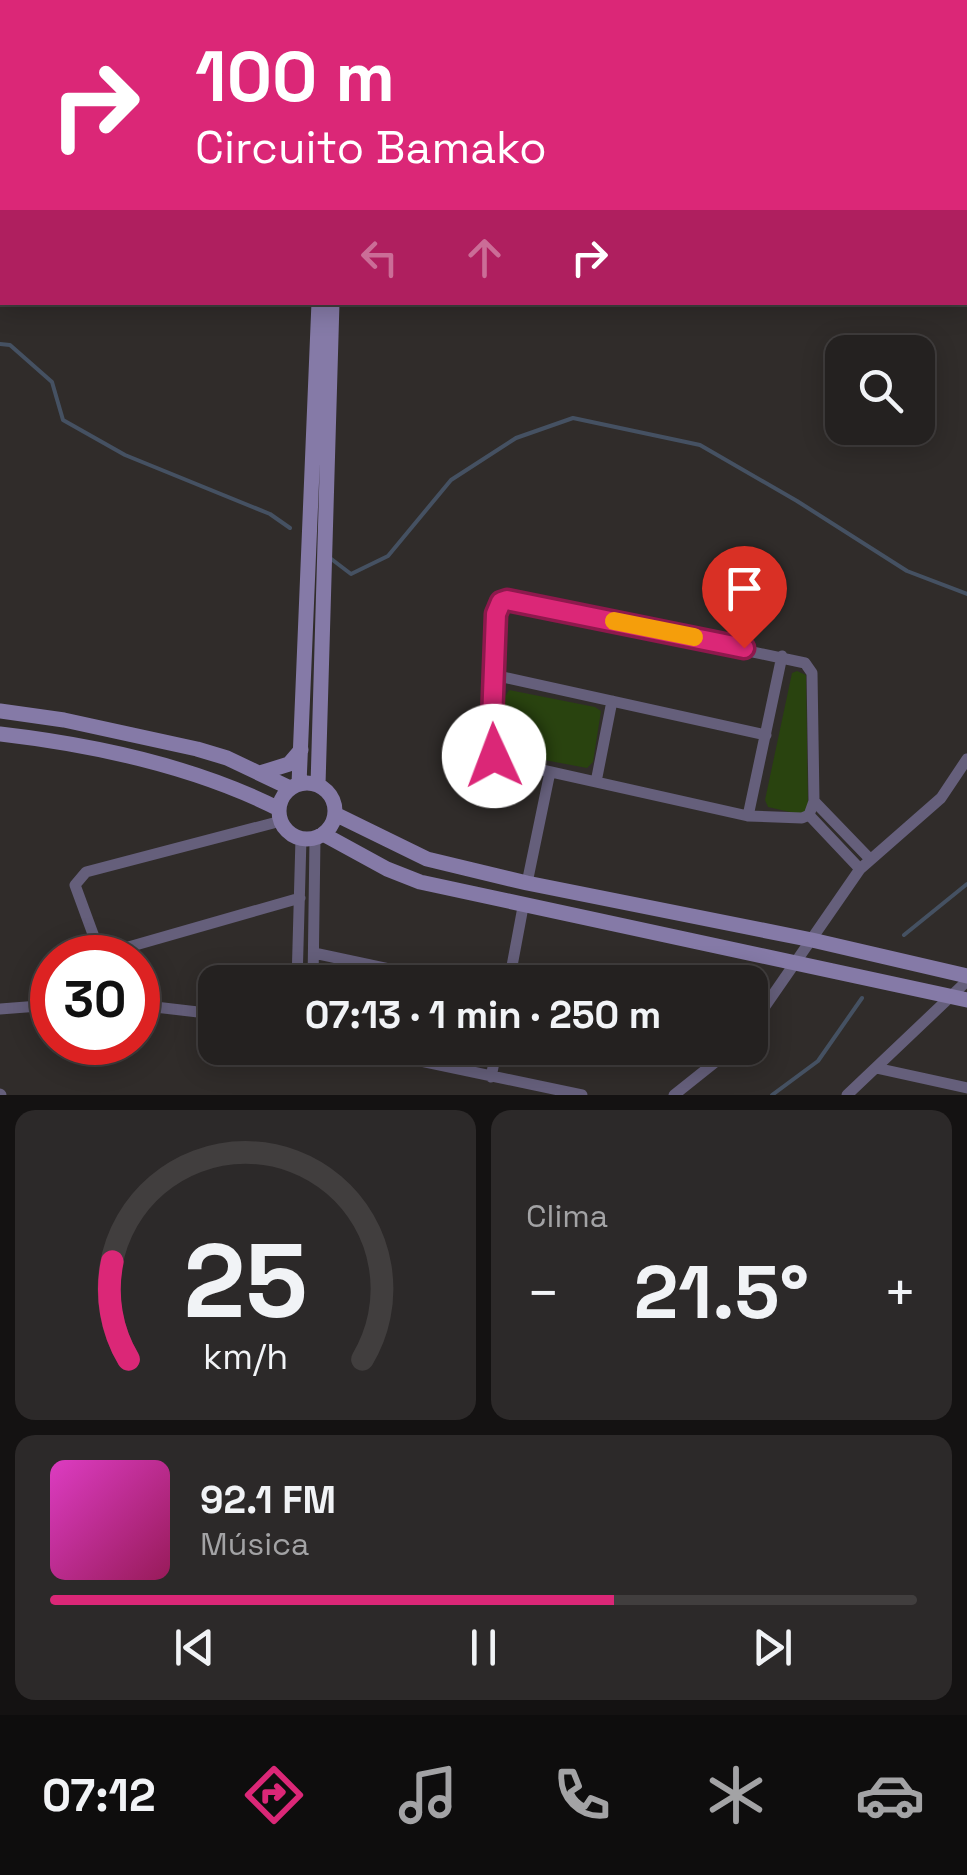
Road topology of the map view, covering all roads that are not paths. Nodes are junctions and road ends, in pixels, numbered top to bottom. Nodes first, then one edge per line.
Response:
1 (319, 305) edge
2 (331, 305) edge
3 (324, 337) junction
4 (782, 656) junction
5 (494, 675) junction
6 (612, 701) junction
7 (0, 710) edge
8 (0, 734) edge
9 (766, 735) junction
10 (301, 750) junction
11 (967, 759) edge
12 (260, 772) junction
13 (550, 772) junction
14 (596, 782) junction
15 (318, 784) junction
16 (294, 786) junction
17 (814, 801) junction
18 (335, 814) junction
19 (280, 815) junction
20 (809, 815) junction
21 (748, 816) junction
22 (313, 837) junction
23 (864, 864) junction
24 (527, 883) junction
25 (300, 898) junction
26 (523, 907) junction
27 (812, 940) junction
28 (314, 953) junction
29 (795, 964) junction
30 (298, 965) edge
31 (314, 965) edge
32 (370, 965) edge
33 (512, 965) edge
34 (967, 979) edge
35 (959, 998) edge
36 (768, 1002) edge
37 (30, 1007) edge
38 (160, 1008) edge
39 (0, 1009) edge
40 (198, 1012) edge
41 (439, 1065) edge
42 (493, 1065) edge
43 (712, 1065) edge
44 (876, 1068) junction
45 (491, 1076) junction
46 (967, 1088) edge
47 (582, 1095) edge
48 (674, 1095) edge
49 (848, 1095) edge

1 - 3 street
2 - 3 street
3 - 10 street
3 - 15 street
4 - 5 street
4 - 9 street
4 - 17 street
5 - 6 street
5 - 13 street
6 - 9 street
6 - 14 street
7 - 12 street
8 - 19 street
9 - 21 street
10 - 12 street
10 - 16 street
11 - 23 street
12 - 16 street
13 - 14 street
13 - 24 street
14 - 21 street
15 - 16 street
15 - 18 street
16 - 19 street
17 - 20 street
17 - 23 street
18 - 22 street
18 - 24 street
19 - 22 street
19 - 25 street
20 - 21 street
20 - 23 street
22 - 25 street
22 - 26 street
22 - 28 street
23 - 27 street
24 - 27 street
25 - 30 street
26 - 29 street
26 - 33 street
27 - 29 street
27 - 34 street
28 - 31 street
28 - 32 street
29 - 35 street
29 - 36 street
34 - 35 street
35 - 44 street
37 - 39 street
38 - 40 street
41 - 45 street
42 - 45 street
43 - 48 street
44 - 46 street
44 - 49 street
45 - 47 street

